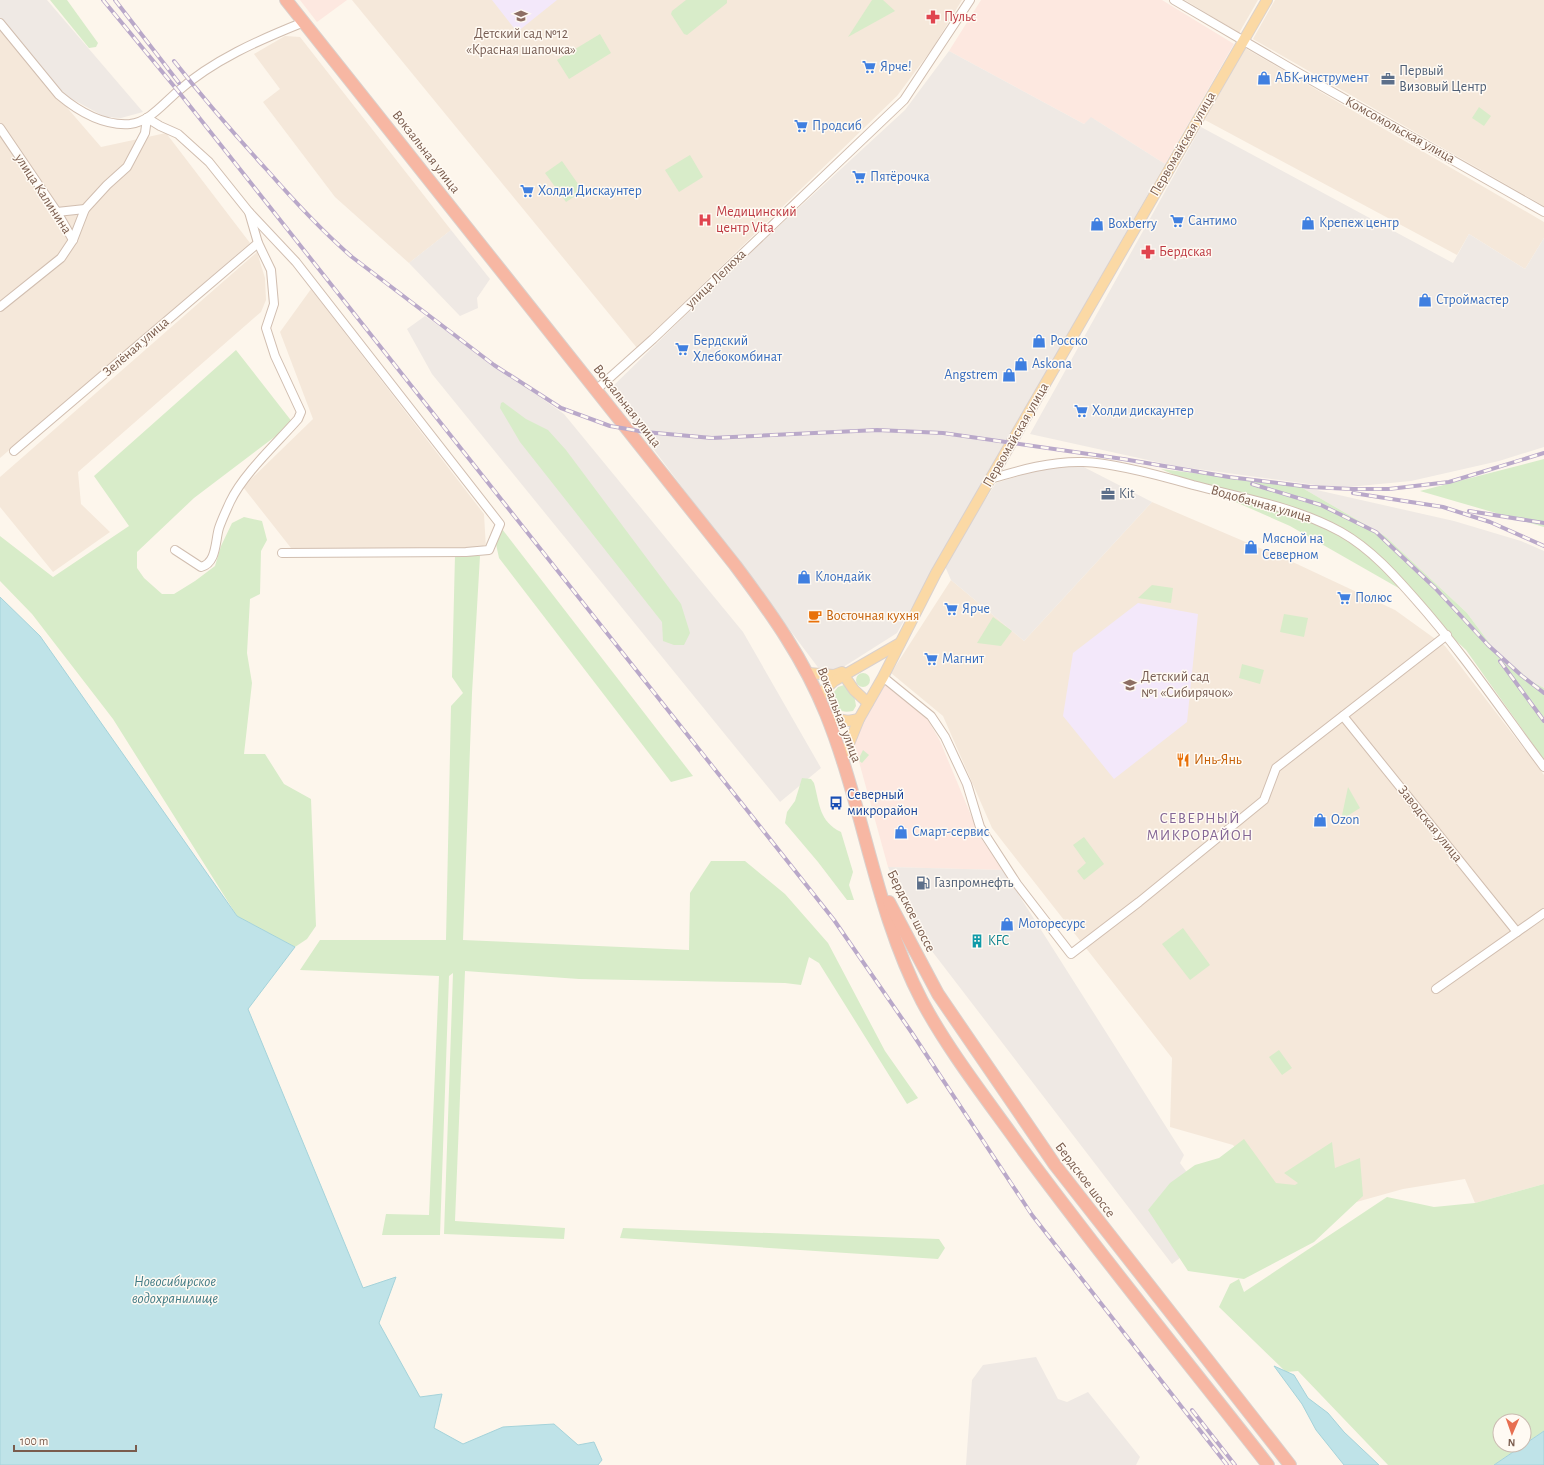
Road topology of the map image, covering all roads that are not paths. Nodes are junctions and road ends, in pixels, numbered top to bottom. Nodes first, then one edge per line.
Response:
1 (286, 0) edge
2 (970, 0) edge
3 (1174, 0) edge
4 (1267, 0) edge
5 (304, 22) junction
6 (0, 23) edge
7 (1243, 41) junction
8 (147, 118) junction
9 (0, 128) edge
10 (85, 208) junction
11 (57, 212) junction
12 (249, 212) junction
13 (1544, 212) edge
14 (73, 240) junction
15 (258, 243) junction
16 (0, 307) edge
17 (596, 390) junction
18 (14, 451) dead end
19 (990, 479) junction
20 (175, 550) dead end
21 (282, 554) dead end
22 (1447, 636) junction
23 (900, 643) junction
24 (862, 664) junction
25 (808, 673) junction
26 (843, 674) junction
27 (883, 677) junction
28 (820, 699) junction
29 (868, 703) junction
30 (1343, 716) junction
31 (827, 717) junction
32 (859, 719) junction
33 (842, 761) junction
34 (1544, 767) edge
35 (874, 871) junction
36 (1544, 913) edge
37 (1517, 932) junction
38 (1436, 989) dead end
39 (1268, 1465) edge
40 (1290, 1465) edge

1 - 5 highway, Вокзальная улица
2 - 17 street, улица Лелюха
3 - 7 street, Комсомольская улица
4 - 7 main road, Первомайская улица
5 - 8 street
5 - 17 highway, Вокзальная улица
6 - 8 street
7 - 13 street, Комсомольская улица
7 - 19 main road, Первомайская улица
8 - 10 street
8 - 12 street
9 - 11 street, улица Калинина
10 - 11 street
10 - 14 street
11 - 14 street, улица Калинина
12 - 15 street
12 - 21 street
14 - 16 street
15 - 18 street, Зелёная улица
15 - 20 street
17 - 25 highway, Вокзальная улица
19 - 22 street, Водобачная улица
19 - 23 main road, Первомайская улица
22 - 30 street
22 - 34 street, Водобачная улица
23 - 24 main road
23 - 27 main road, Первомайская улица
24 - 25 main road
24 - 26 main road
25 - 28 highway, Вокзальная улица
26 - 28 main road
26 - 29 main road
27 - 29 main road, Первомайская улица
27 - 30 street
28 - 31 highway, Вокзальная улица
29 - 32 main road, Первомайская улица
30 - 37 street, Заводская улица
31 - 32 main road
31 - 33 highway, Вокзальная улица
32 - 33 main road, Первомайская улица
33 - 35 highway, Вокзальная улица
35 - 39 highway, Бердское шоссе
35 - 40 highway, Бердское шоссе
36 - 37 street
37 - 38 street

